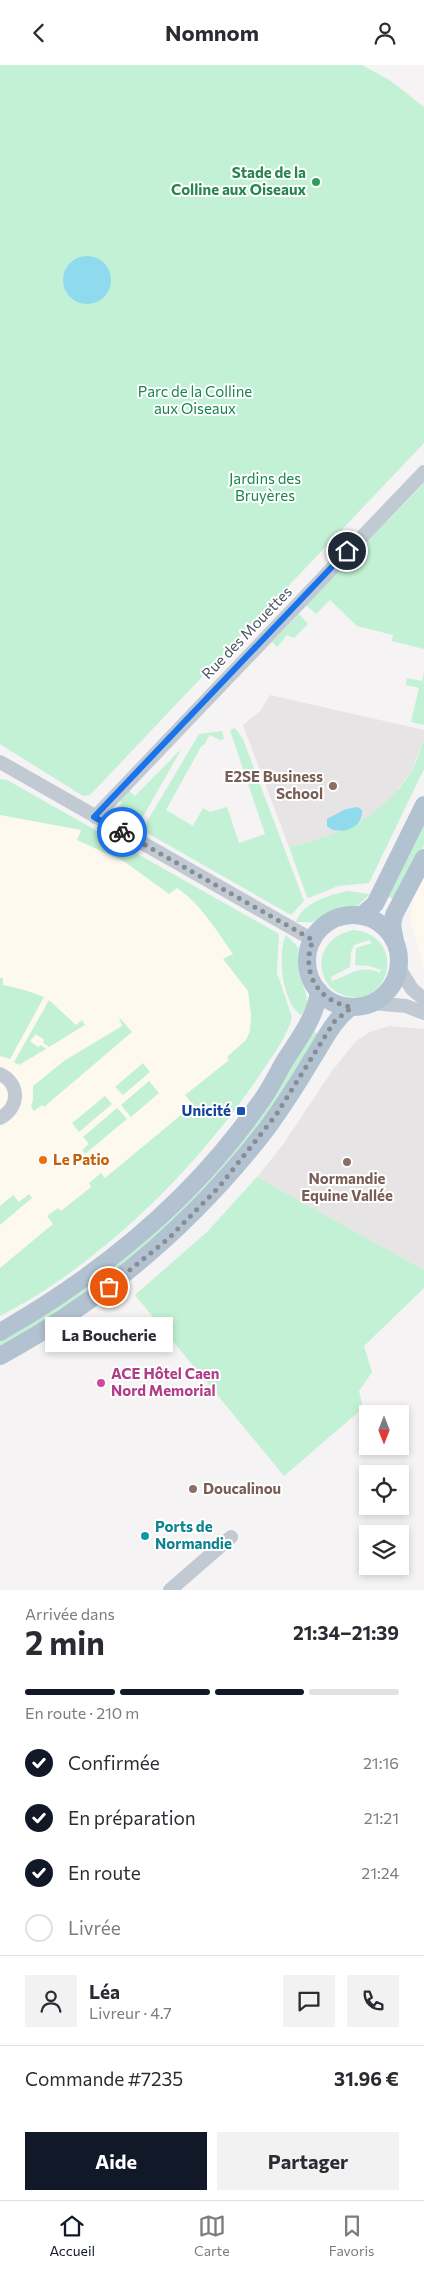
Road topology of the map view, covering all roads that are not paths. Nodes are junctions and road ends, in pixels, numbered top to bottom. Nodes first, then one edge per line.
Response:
1 (424, 472) edge
2 (0, 762) edge
3 (424, 805) edge
4 (94, 817) junction
5 (424, 857) edge
6 (361, 916) junction
7 (313, 940) junction
8 (395, 941) junction
9 (399, 968) junction
10 (319, 991) junction
11 (424, 999) edge
12 (371, 1003) junction
13 (352, 1007) junction
14 (424, 1013) edge
15 (0, 1073) edge
16 (0, 1118) edge
17 (0, 1333) edge
18 (0, 1356) edge
19 (232, 1537) dead end
20 (170, 1590) edge

1 - 4 street, Rue des Mouettes
2 - 4 street
3 - 6 main road
4 - 7 street
5 - 8 main road
6 - 7 main road
6 - 8 main road
7 - 10 main road
8 - 9 main road
9 - 11 street
9 - 12 main road
10 - 13 main road
10 - 17 main road
12 - 13 main road
12 - 14 street
13 - 18 main road
15 - 16 street
19 - 20 street

